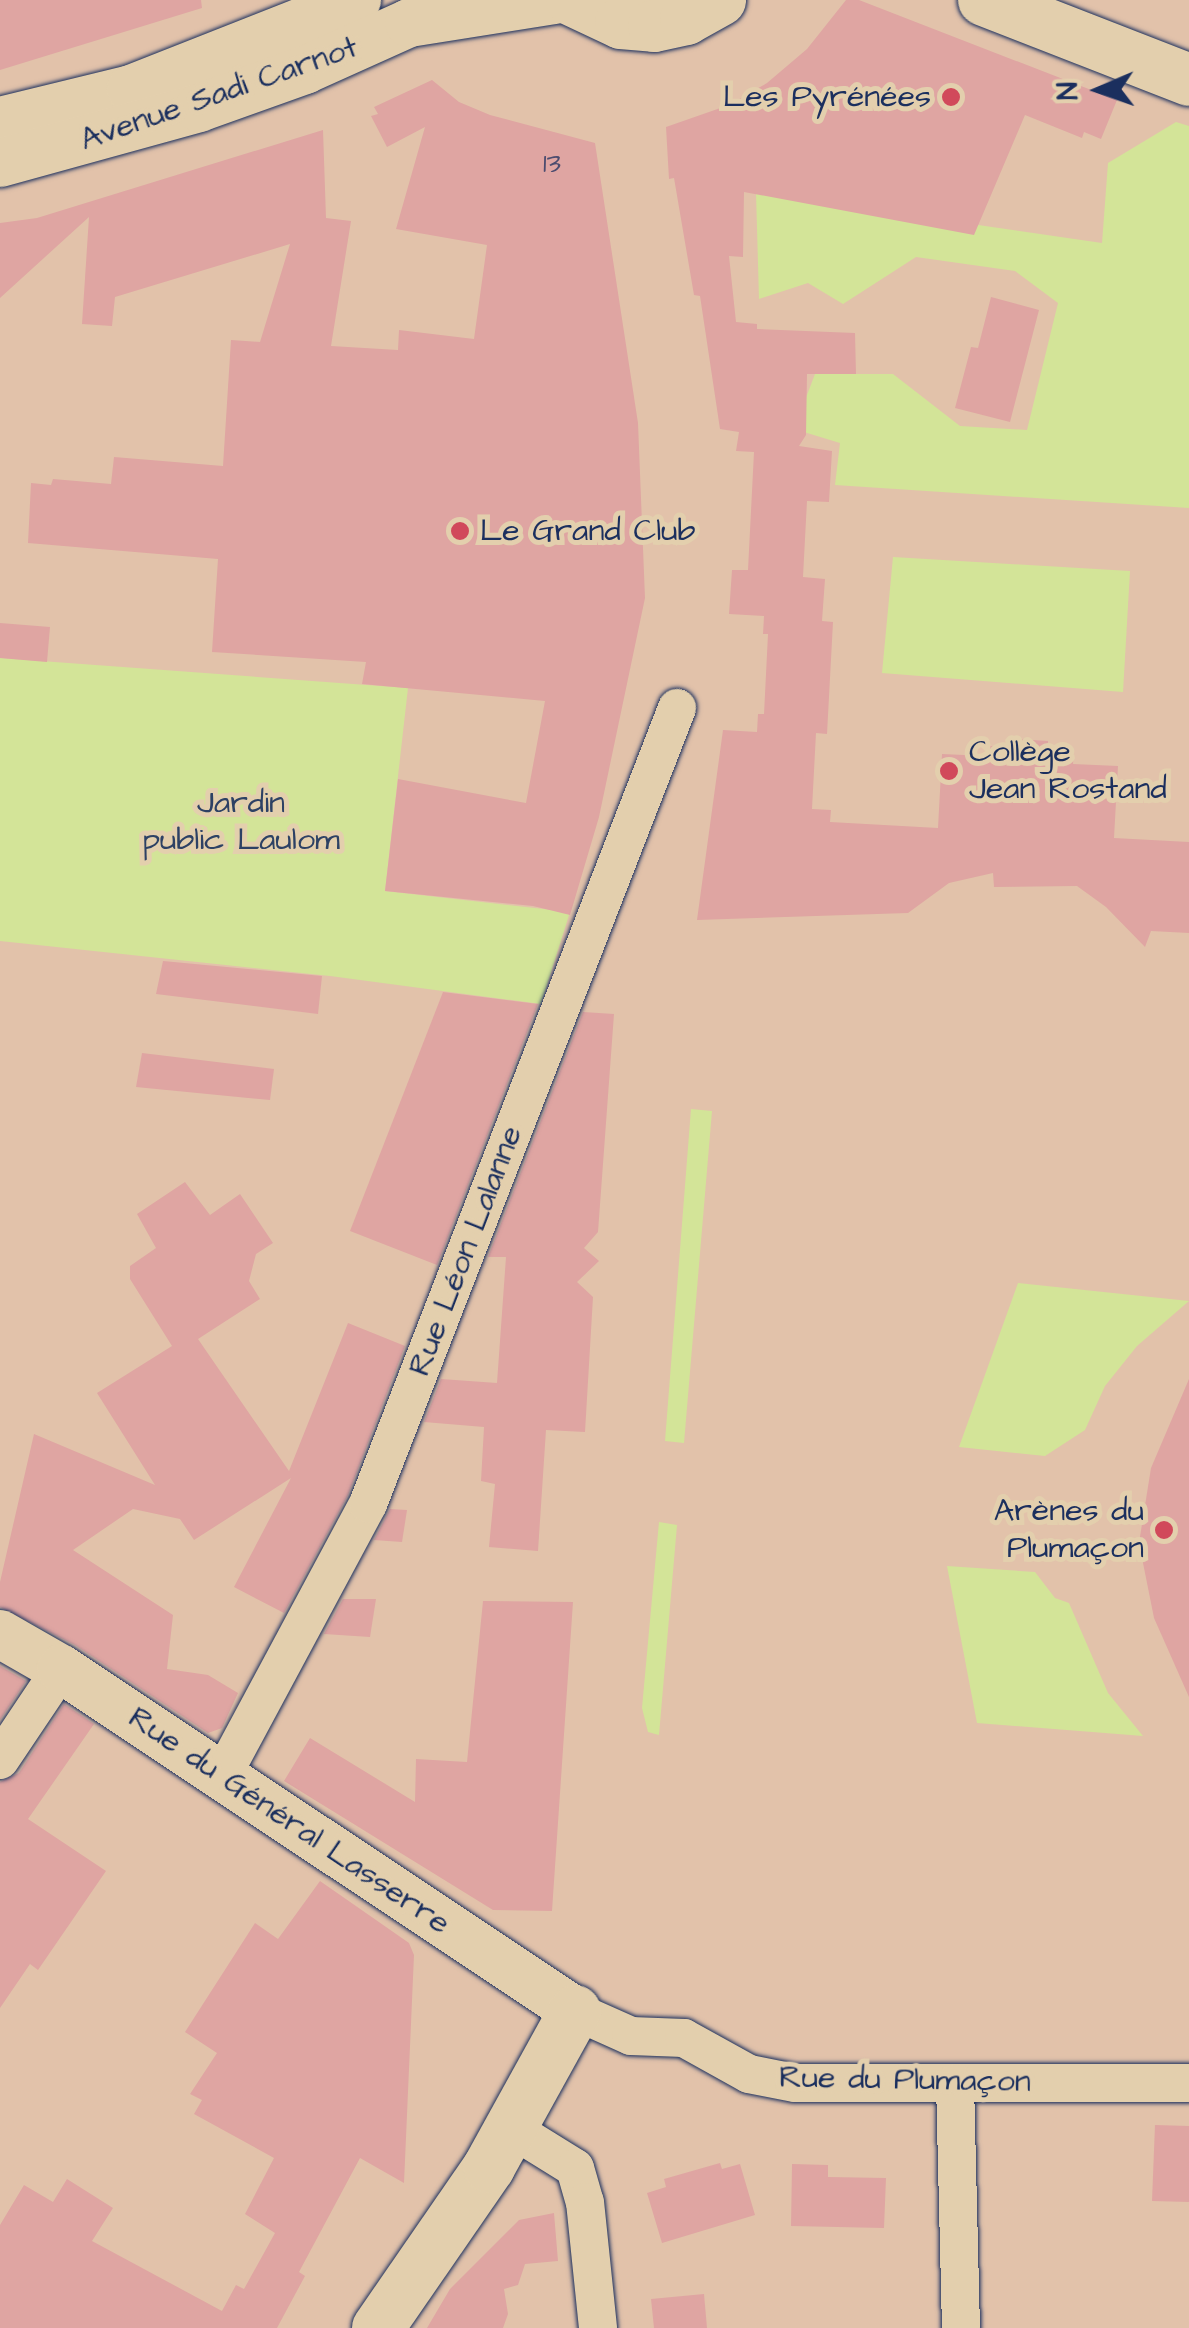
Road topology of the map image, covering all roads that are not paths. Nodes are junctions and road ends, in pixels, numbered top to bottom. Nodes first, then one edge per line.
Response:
1 (357, 0) edge
2 (554, 0) edge
3 (572, 0) edge
4 (720, 0) edge
5 (984, 0) edge
6 (1189, 80) edge
7 (0, 120) edge
8 (0, 164) edge
9 (678, 708) dead end
10 (0, 1634) edge
11 (61, 1669) junction
12 (0, 1760) edge
13 (221, 1778) junction
14 (575, 2011) junction
15 (955, 2083) junction
16 (1189, 2084) edge
17 (512, 2129) junction
18 (378, 2328) edge
19 (598, 2328) edge
20 (961, 2328) edge

1 - 7 street, Avenue Sadi Carnot
2 - 8 street, Avenue Sadi Carnot
3 - 4 main road
5 - 6 main road
9 - 13 street, Rue Léon Lalanne
10 - 11 street, Rue du Général Lasserre
11 - 12 street
11 - 13 street, Rue du Général Lasserre
13 - 14 street, Rue du Général Lasserre
14 - 15 street, Rue du Plumaçon
14 - 17 main road
15 - 16 street, Rue du Plumaçon
15 - 20 street
17 - 18 main road
17 - 19 street

